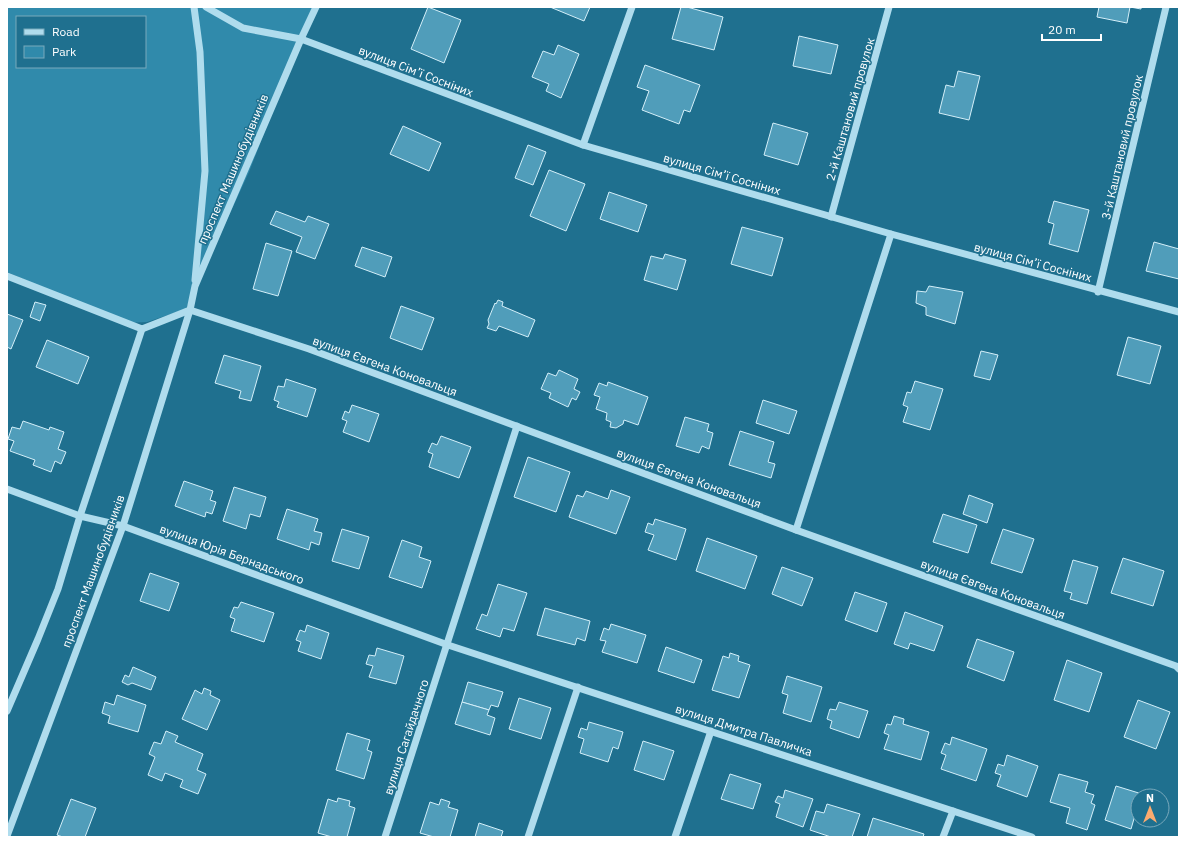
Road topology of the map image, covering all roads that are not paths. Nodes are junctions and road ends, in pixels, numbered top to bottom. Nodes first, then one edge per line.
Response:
1 (194, 7) edge
2 (206, 7) edge
3 (316, 7) edge
4 (632, 7) edge
5 (890, 7) edge
6 (1166, 7) edge
7 (301, 39) junction
8 (583, 146) junction
9 (831, 216) junction
10 (891, 234) junction
11 (7, 276) edge
12 (195, 286) junction
13 (1098, 292) junction
14 (190, 310) junction
15 (1179, 312) edge
16 (142, 329) junction
17 (518, 426) junction
18 (7, 489) edge
19 (80, 516) junction
20 (123, 526) junction
21 (796, 530) junction
22 (448, 644) junction
23 (1179, 669) edge
24 (578, 688) junction
25 (7, 711) edge
26 (711, 731) junction
27 (953, 811) junction
28 (7, 836) edge
29 (385, 837) edge
30 (528, 837) edge
31 (675, 837) edge
32 (943, 837) edge
33 (1032, 837) edge

1 - 12 street
2 - 7 street, вулиця Сім’ї Сосніних
3 - 7 street
4 - 8 street
5 - 9 street, 2-й Каштановий провулок
6 - 13 street, 3-й Каштановий провулок
7 - 8 street, вулиця Сім’ї Сосніних
7 - 12 street, проспект Машинобудівників
8 - 9 street, вулиця Сім’ї Сосніних
9 - 10 street, вулиця Сім’ї Сосніних
10 - 13 street, вулиця Сім’ї Сосніних
10 - 21 street
11 - 16 street
12 - 14 street, проспект Машинобудівників
13 - 15 street, вулиця Сім’ї Сосніних
14 - 16 street
14 - 17 street, вулиця Євгена Коновальця
14 - 20 street, проспект Машинобудівників
16 - 19 street
17 - 21 street, вулиця Євгена Коновальця
17 - 22 street, вулиця Сагайдачного
18 - 19 street, вулиця Юрія Бернадського
19 - 20 street, вулиця Юрія Бернадського
19 - 25 street
20 - 22 street, вулиця Юрія Бернадського
20 - 28 street, проспект Машинобудівників
21 - 23 street, вулиця Євгена Коновальця
22 - 24 street, вулиця Дмитра Павличка
22 - 29 street, вулиця Сагайдачного
24 - 26 street, вулиця Дмитра Павличка
24 - 30 street
26 - 27 street, вулиця Дмитра Павличка
26 - 31 street
27 - 32 street
27 - 33 street, вулиця Дмитра Павличка

